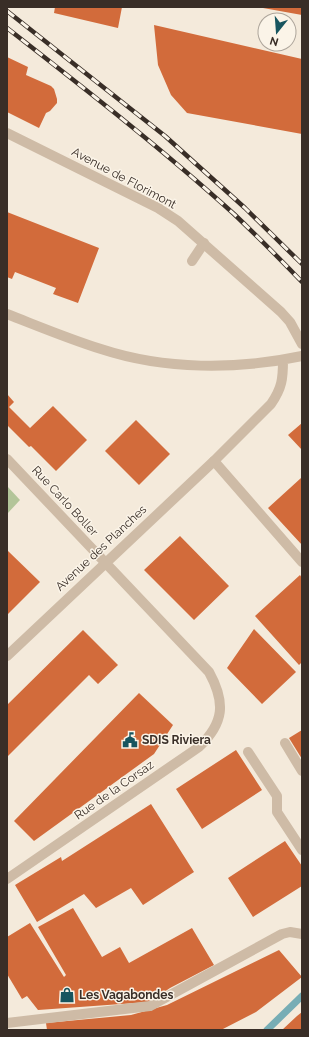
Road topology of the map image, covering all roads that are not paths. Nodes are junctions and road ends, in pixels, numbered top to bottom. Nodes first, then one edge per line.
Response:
1 (7, 133) edge
2 (204, 243) junction
3 (192, 261) dead end
4 (7, 314) edge
5 (302, 344) edge
6 (302, 356) edge
7 (283, 360) junction
8 (7, 459) edge
9 (214, 461) junction
10 (105, 562) junction
11 (302, 562) edge
12 (7, 656) edge
13 (285, 742) dead end
14 (248, 752) dead end
15 (302, 771) edge
16 (302, 850) edge
17 (7, 880) edge
18 (302, 934) edge
19 (7, 1023) edge

1 - 2 street, Avenue de Florimont
2 - 3 street
2 - 5 street, Avenue de Florimont
4 - 7 street
6 - 7 street
7 - 9 street, Avenue des Planches
8 - 10 street, Rue Carlo Boller
9 - 10 street, Avenue des Planches
9 - 11 street
10 - 12 street, Avenue des Planches
10 - 17 street, Rue de la Corsaz
13 - 15 street
14 - 16 street
18 - 19 street

